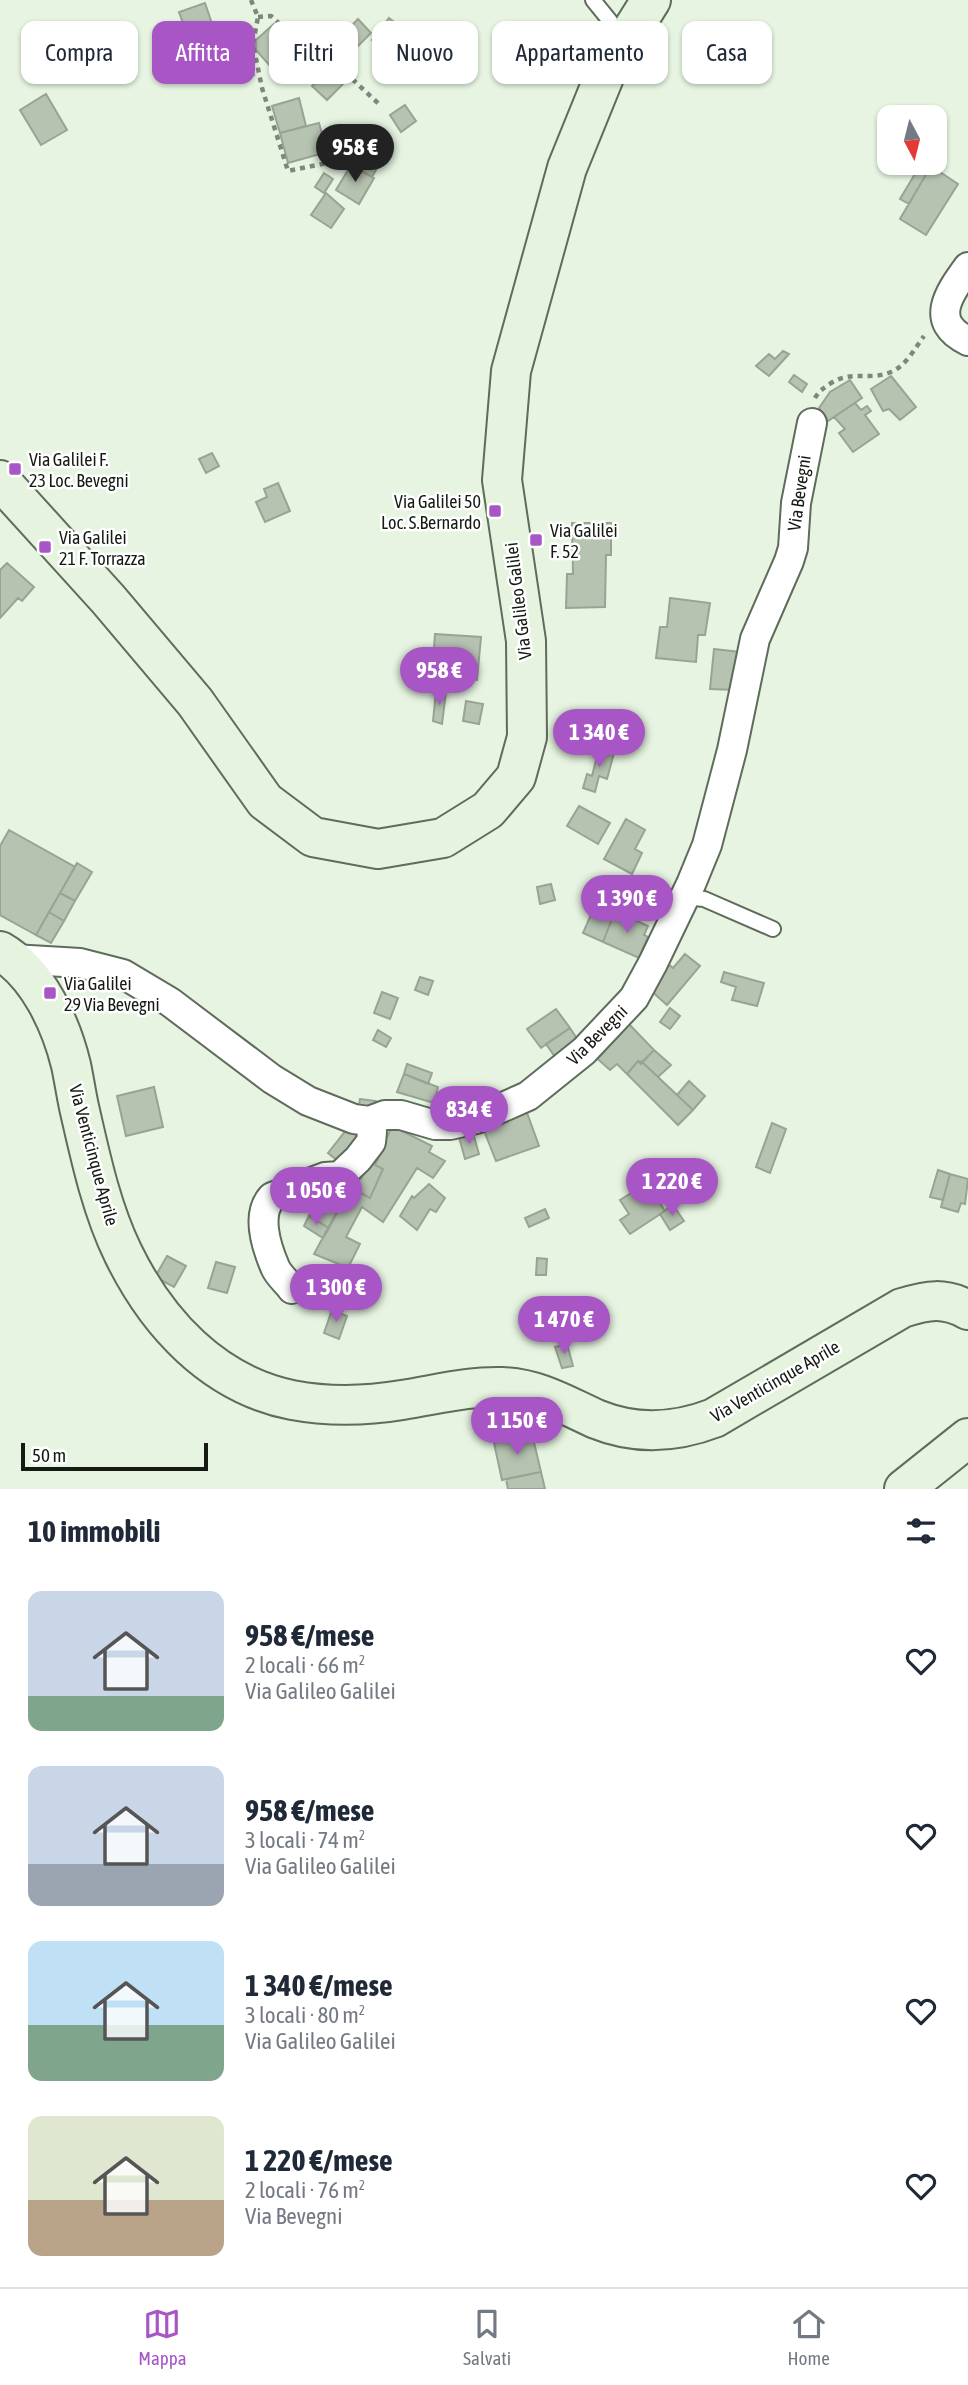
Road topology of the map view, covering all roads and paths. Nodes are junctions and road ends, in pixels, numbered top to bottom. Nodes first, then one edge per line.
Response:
1 (251, 0) edge
2 (593, 0) edge
3 (651, 0) edge
4 (258, 17) junction
5 (598, 93) junction
6 (382, 106) dead end
7 (341, 160) dead end
8 (968, 267) edge
9 (945, 316) junction
10 (968, 341) edge
11 (812, 423) joint
12 (0, 480) edge
13 (685, 897) junction
14 (773, 929) dead end
15 (7, 955) edge
16 (369, 1121) junction
17 (292, 1289) dead end
18 (968, 1310) edge
19 (968, 1438) edge
20 (904, 1489) edge

1 - 4 path
2 - 5 lane
3 - 5 main road, Via Galileo Galilei
4 - 6 path
4 - 7 path
5 - 12 main road, Via Galileo Galilei
8 - 9 street
9 - 10 street
9 - 11 path
11 - 13 street, Via Bevegni
13 - 14 lane
13 - 16 street, Via Bevegni
15 - 16 street, Via Bevegni
15 - 18 main road, Via Venticinque Aprile
16 - 17 street
19 - 20 main road

